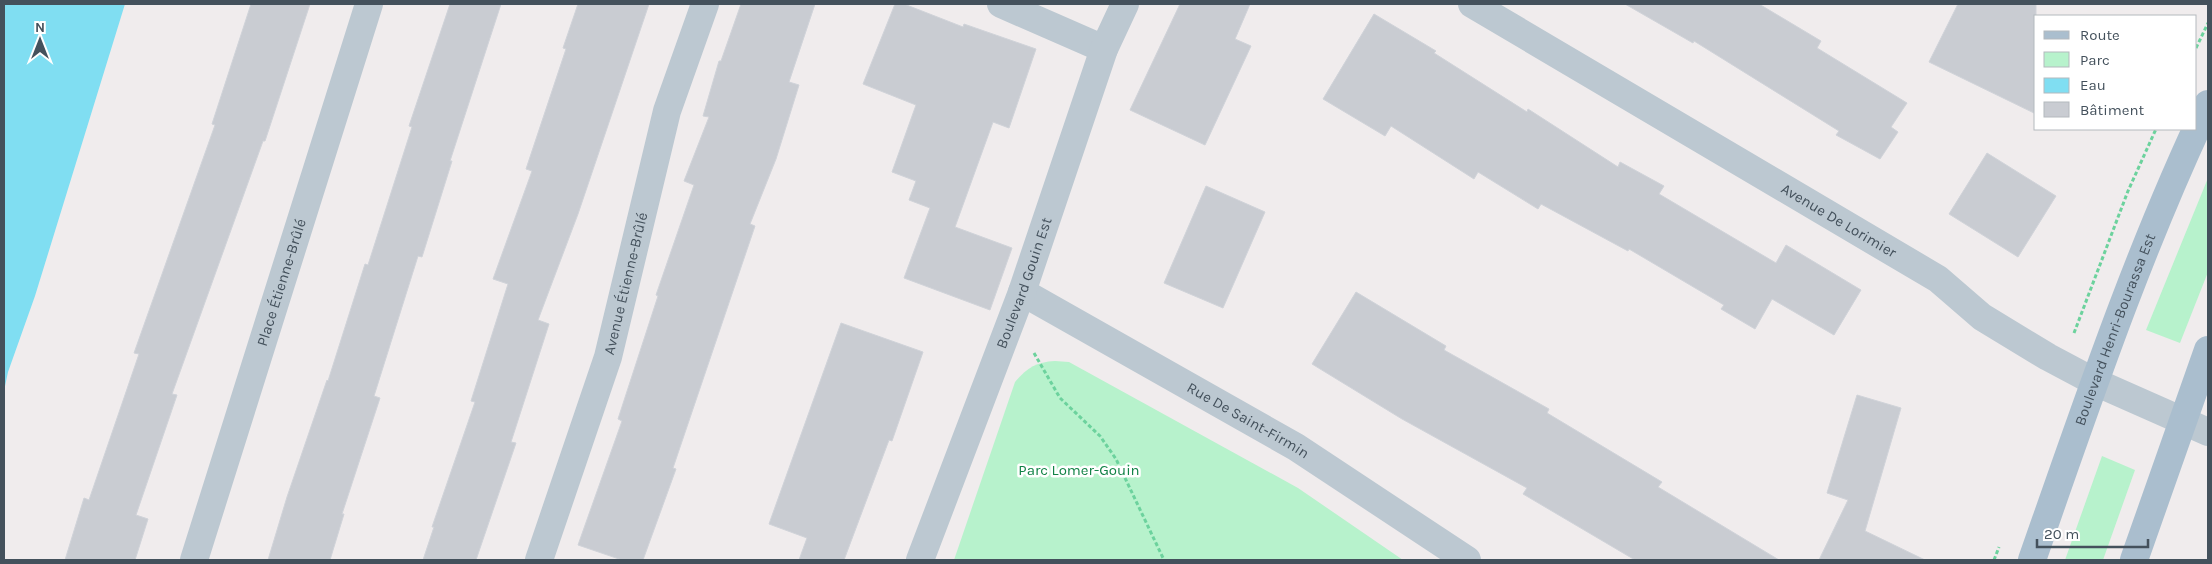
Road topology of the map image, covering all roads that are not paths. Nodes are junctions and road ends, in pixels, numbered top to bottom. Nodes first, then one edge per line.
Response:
1 (370, 4) edge
2 (705, 4) edge
3 (1000, 4) edge
4 (1125, 4) edge
5 (1472, 4) edge
6 (1104, 49) junction
7 (2208, 104) edge
8 (2197, 129) edge
9 (2196, 130) edge
10 (1022, 292) junction
11 (2208, 350) edge
12 (2095, 382) junction
13 (2184, 420) junction
14 (2208, 432) edge
15 (194, 560) edge
16 (539, 560) edge
17 (920, 560) edge
18 (1467, 560) edge
19 (2032, 560) edge
20 (2134, 560) edge

1 - 15 street, Place Étienne-Brûlé
2 - 16 street, Avenue Étienne-Brûlé
3 - 6 street
4 - 6 street, Boulevard Gouin Est
5 - 12 street, Avenue De Lorimier
6 - 10 street, Boulevard Gouin Est
7 - 8 main road, Boulevard Henri-Bourassa Est
9 - 12 main road, Boulevard Henri-Bourassa Est
10 - 17 street, Boulevard Gouin Est
10 - 18 street, Rue De Saint-Firmin
11 - 13 main road
12 - 13 street, Avenue De Lorimier
12 - 19 main road, Boulevard Henri-Bourassa Est
13 - 14 street, Avenue De Lorimier
13 - 20 main road

